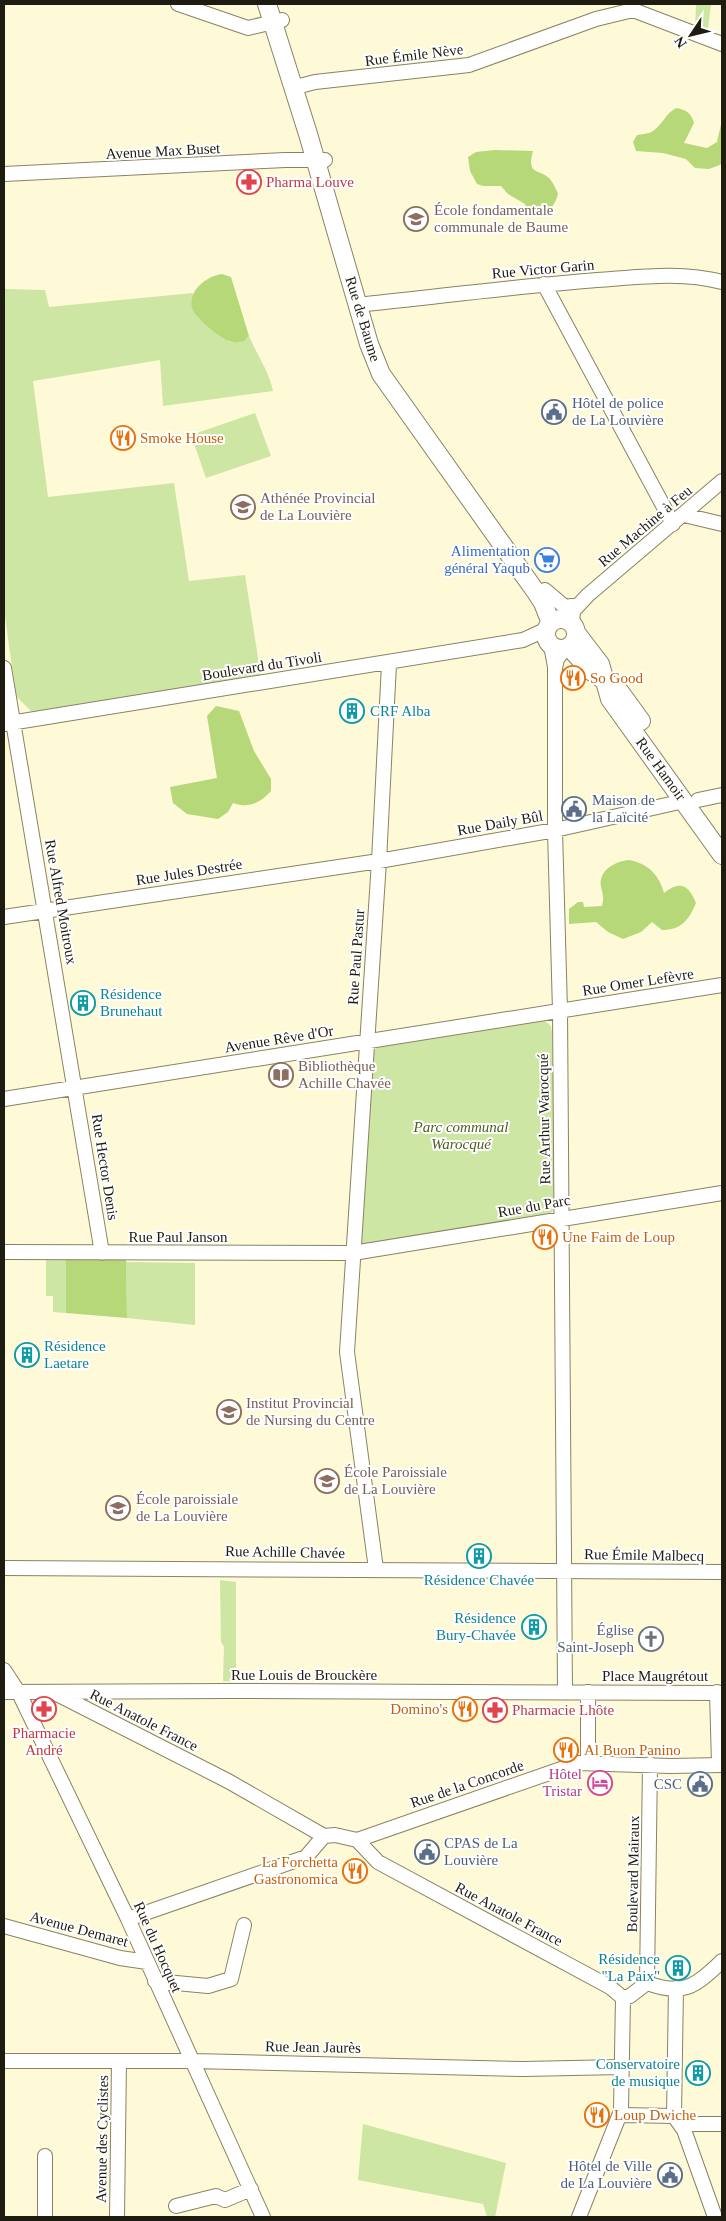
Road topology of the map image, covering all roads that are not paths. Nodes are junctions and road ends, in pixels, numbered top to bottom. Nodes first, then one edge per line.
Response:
1 (178, 4) edge
2 (267, 4) edge
3 (633, 7) edge
4 (277, 15) edge
5 (722, 44) edge
6 (298, 86) junction
7 (319, 160) junction
8 (4, 174) edge
9 (722, 282) edge
10 (544, 284) junction
11 (366, 304) junction
12 (722, 481) edge
13 (684, 515) junction
14 (673, 524) junction
15 (722, 524) edge
16 (561, 630) junction
17 (389, 664) junction
18 (4, 668) edge
19 (9, 724) edge
20 (722, 795) edge
21 (691, 800) junction
22 (555, 830) junction
23 (722, 835) edge
24 (722, 855) edge
25 (379, 861) junction
26 (46, 910) junction
27 (4, 917) edge
28 (722, 985) edge
29 (560, 1011) junction
30 (367, 1042) junction
31 (75, 1086) junction
32 (4, 1099) edge
33 (722, 1193) edge
34 (562, 1218) junction
35 (4, 1252) edge
36 (102, 1253) junction
37 (352, 1253) junction
38 (4, 1568) edge
39 (376, 1569) junction
40 (565, 1571) junction
41 (722, 1572) edge
42 (4, 1670) edge
43 (4, 1692) edge
44 (54, 1692) junction
45 (565, 1692) junction
46 (588, 1692) junction
47 (720, 1692) edge
48 (19, 1693) junction
49 (588, 1763) junction
50 (650, 1764) junction
51 (720, 1764) edge
52 (324, 1836) junction
53 (356, 1840) junction
54 (128, 1919) junction
55 (244, 1925) dead end
56 (4, 1926) edge
57 (722, 1961) edge
58 (147, 1962) junction
59 (155, 1981) junction
60 (647, 1983) junction
61 (680, 1988) junction
62 (622, 1998) junction
63 (4, 2061) edge
64 (119, 2061) junction
65 (192, 2061) junction
66 (622, 2067) junction
67 (620, 2115) junction
68 (677, 2120) junction
69 (722, 2124) edge
70 (45, 2156) dead end
71 (250, 2189) junction
72 (176, 2206) dead end
73 (45, 2217) edge
74 (117, 2217) edge
75 (263, 2217) edge
76 (579, 2217) edge
77 (715, 2217) edge

1 - 4 street
2 - 4 main road, Rue de Baume
3 - 5 street, Rue Émile Nève
3 - 6 street, Rue Émile Nève
4 - 6 main road, Rue de Baume
6 - 7 main road, Rue de Baume
7 - 8 street, Avenue Max Buset
7 - 11 main road, Rue de Baume
7 - 16 main road, Rue de Baume
9 - 10 street, Rue Victor Garin
10 - 11 street, Rue Victor Garin
10 - 14 street
11 - 16 main road, Rue de Baume
12 - 13 street, Rue Machine à Feu
13 - 14 street, Rue Machine à Feu
13 - 15 street
14 - 16 street, Rue Machine à Feu
16 - 17 street, Boulevard du Tivoli
16 - 21 main road, Rue Hamoir
16 - 22 street, Rue Arthur Warocqué
17 - 19 street, Boulevard du Tivoli
17 - 25 street, Rue Paul Pastur
18 - 19 street, Rue Alfred Moitroux
19 - 26 street, Rue Alfred Moitroux
20 - 21 street, Rue Daily Bûl
21 - 22 street, Rue Daily Bûl
21 - 23 main road, Rue Hamoir
21 - 24 main road, Rue Hamoir
22 - 25 street, Rue Daily Bûl
22 - 29 street, Rue Arthur Warocqué
25 - 26 street, Rue Jules Destrée
25 - 30 street, Rue Paul Pastur
26 - 27 street, Rue Jules Destrée
26 - 31 street, Rue Alfred Moitroux
28 - 29 street, Rue Omer Lefèvre
29 - 30 street, Avenue Rêve d'Or
29 - 34 street, Rue Arthur Warocqué
30 - 31 street, Avenue Rêve d'Or
30 - 37 street, Rue Paul Pastur
31 - 32 street, Avenue Rêve d'Or
31 - 36 street, Rue Hector Denis
33 - 34 street, Rue du Parc
34 - 37 street, Rue du Parc
34 - 40 street, Rue Arthur Warocqué
35 - 36 street, Rue Paul Janson
36 - 37 street, Rue Paul Janson
37 - 39 street, Rue Paul Pastur
38 - 39 street, Rue Achille Chavée
39 - 40 street, Rue Achille Chavée
40 - 41 street, Rue Émile Malbecq
40 - 45 street, Rue Arthur Warocqué
42 - 48 street, Rue du Hocquet
43 - 48 street, Rue Louis de Brouckère
44 - 45 street, Rue Louis de Brouckère
44 - 48 street, Rue Louis de Brouckère
44 - 52 street, Rue Anatole France
45 - 46 street, Rue Louis de Brouckère
46 - 47 street, Place Maugrétout
46 - 49 street, Place Maugrétout
47 - 51 street, Place Maugrétout
48 - 54 street, Rue du Hocquet
49 - 50 street, Place Maugrétout
49 - 53 street, Rue de la Concorde
50 - 51 street, Place Maugrétout
50 - 60 street, Boulevard Mairaux
52 - 53 street
52 - 54 street
53 - 62 street, Rue Anatole France
54 - 58 street, Rue du Hocquet
55 - 59 street
56 - 58 street, Avenue Demaret
57 - 61 street
58 - 59 street, Rue du Hocquet
59 - 65 street, Rue du Hocquet
60 - 61 street
60 - 62 street
61 - 68 street
62 - 66 street
63 - 64 street, Rue Jean Jaurès
64 - 65 street, Rue Jean Jaurès
64 - 74 street, Avenue des Cyclistes
65 - 66 street, Rue Jean Jaurès
65 - 71 street, Rue du Hocquet
66 - 67 street
67 - 68 street
67 - 76 street
68 - 69 street
68 - 77 street
70 - 73 street
71 - 72 street
71 - 75 street, Rue du Hocquet

